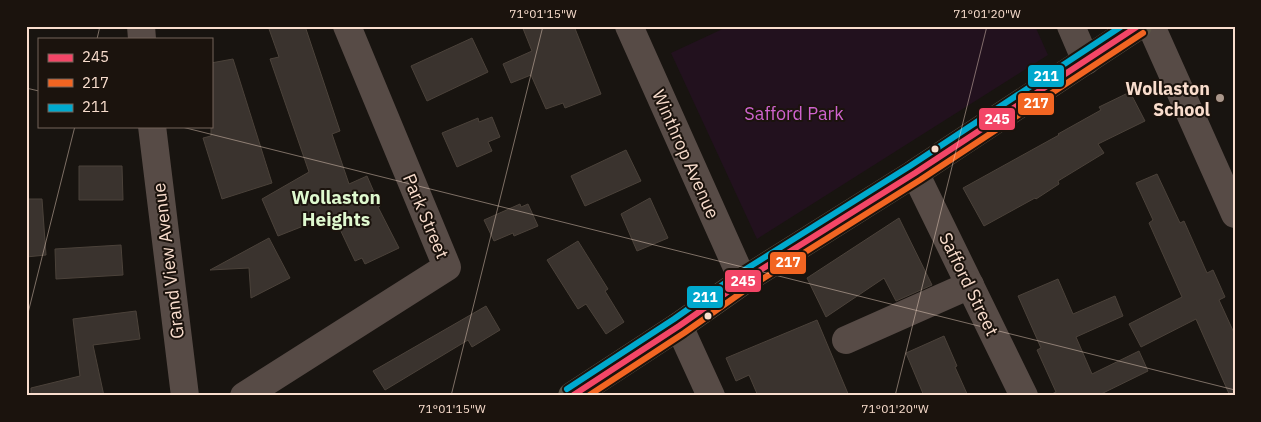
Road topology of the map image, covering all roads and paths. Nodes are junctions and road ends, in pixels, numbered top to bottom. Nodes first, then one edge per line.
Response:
1 (347, 26) edge
2 (629, 26) edge
3 (1071, 26) edge
4 (1138, 26) edge
5 (1150, 26) edge
6 (1086, 61) junction
7 (152, 128) edge
8 (915, 173) junction
9 (1235, 214) edge
10 (743, 281) junction
11 (970, 285) junction
12 (679, 326) junction
13 (846, 340) dead end
14 (185, 396) edge
15 (244, 396) edge
16 (572, 396) edge
17 (711, 396) edge
18 (1024, 396) edge

1 - 15 street, Park Street
2 - 10 street, Winthrop Avenue
3 - 6 street
4 - 6 main road
5 - 9 street
6 - 8 main road
7 - 14 street, Grand View Avenue
8 - 10 main road
8 - 11 street, Safford Street
10 - 12 main road
11 - 13 street
11 - 18 street, Safford Street
12 - 16 main road
12 - 17 street

